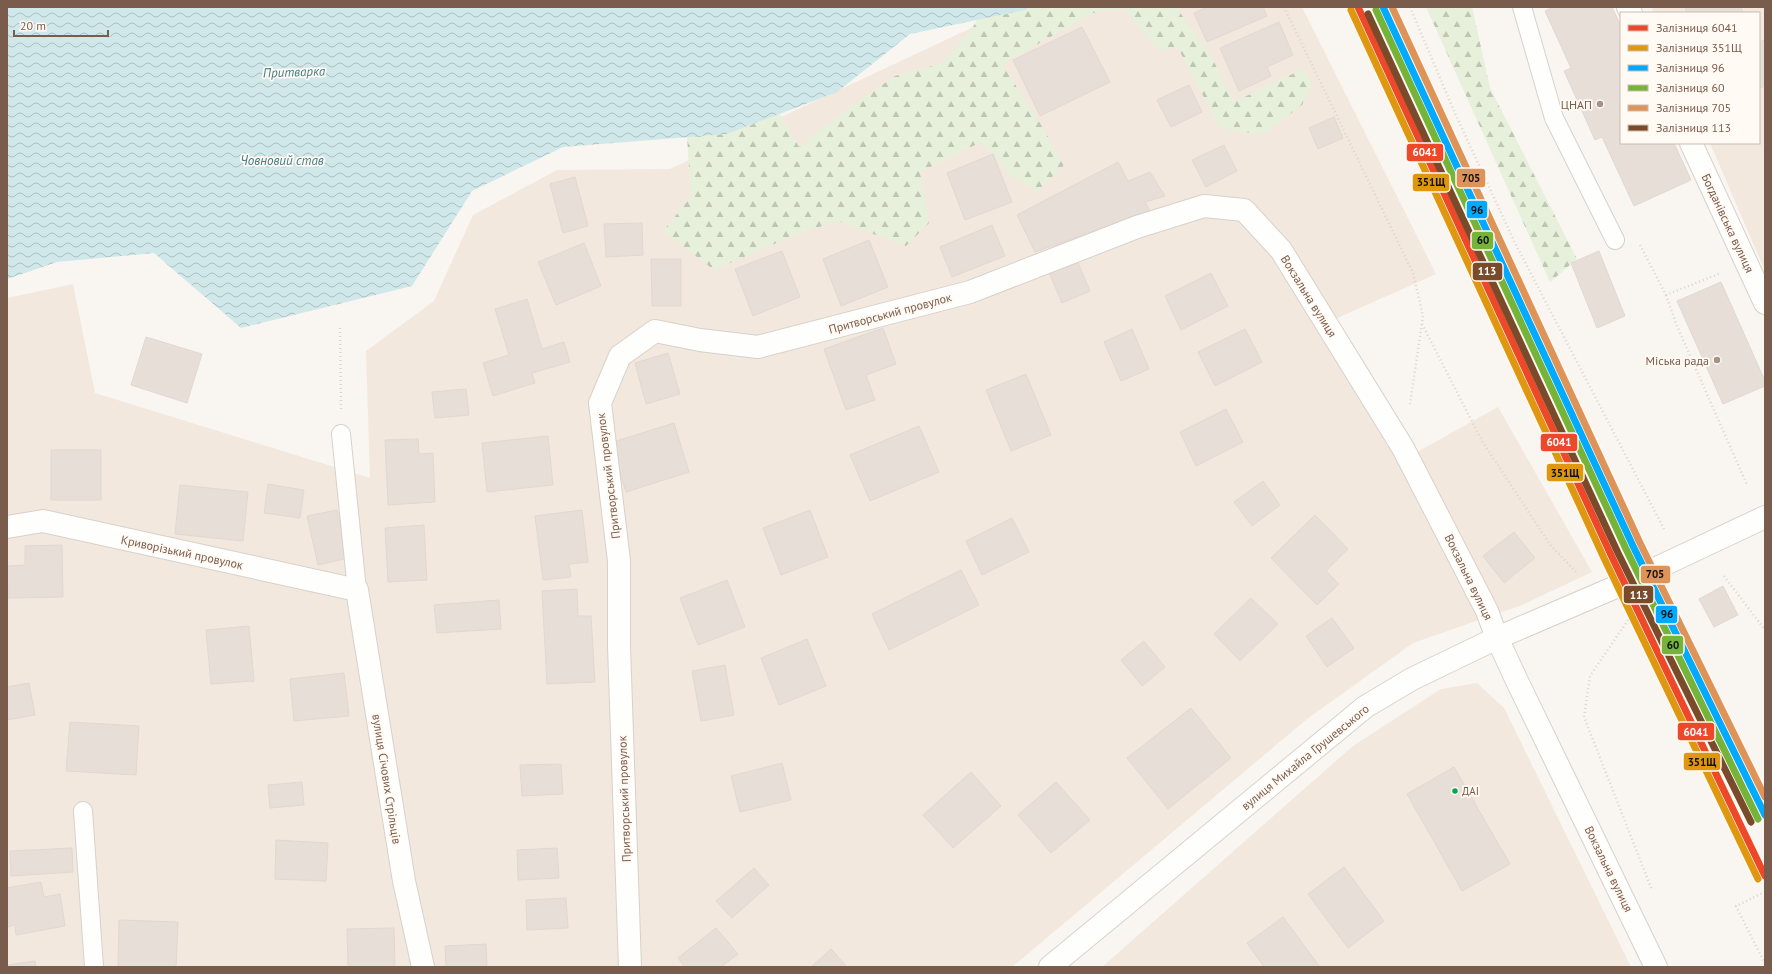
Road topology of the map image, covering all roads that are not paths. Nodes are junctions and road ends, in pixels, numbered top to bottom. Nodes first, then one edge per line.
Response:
1 (1522, 7) edge
2 (1690, 144) edge
3 (1244, 210) joint
4 (1615, 240) road end
5 (1765, 303) edge
6 (341, 434) road end
7 (1765, 517) edge
8 (7, 527) edge
9 (356, 590) junction
10 (1497, 638) junction
11 (83, 811) dead end
12 (94, 967) edge
13 (423, 967) edge
14 (630, 967) edge
15 (1050, 967) edge
16 (1656, 967) edge

1 - 4 lane
2 - 5 street, Богданівська вулиця
3 - 10 street, Вокзальна вулиця
3 - 14 street, Притворський провулок
6 - 9 lane
7 - 10 street, вулиця Михайла Грушевського
8 - 9 street, Криворізький провулок
9 - 13 street, вулиця Січових Стрільців
10 - 15 street, вулиця Михайла Грушевського
10 - 16 street, Вокзальна вулиця
11 - 12 lane

